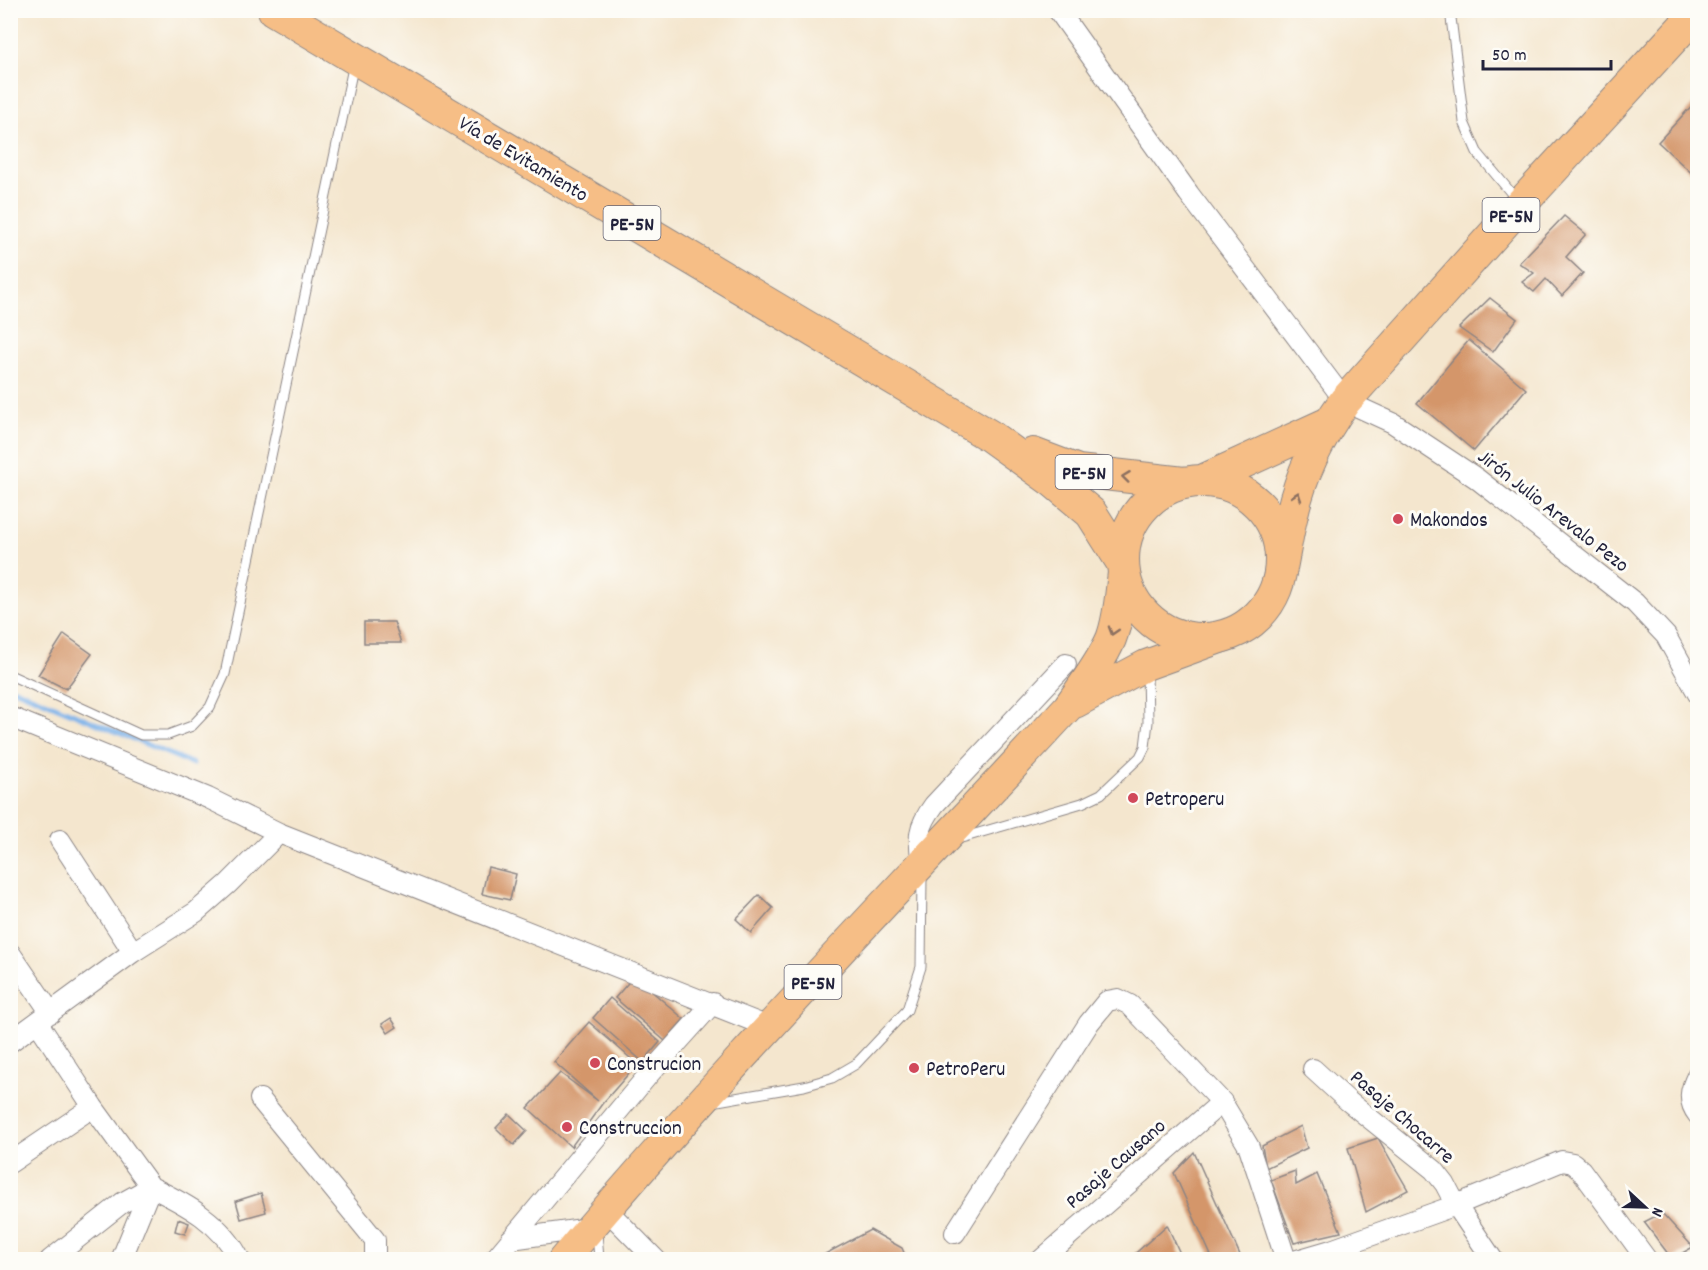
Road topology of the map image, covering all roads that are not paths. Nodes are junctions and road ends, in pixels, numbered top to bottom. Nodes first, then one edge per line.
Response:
1 (274, 10) edge
2 (1058, 10) edge
3 (1450, 10) edge
4 (1698, 11) edge
5 (355, 58) junction
6 (1521, 204) junction
7 (1337, 412) junction
8 (990, 436) junction
9 (1193, 482) junction
10 (1123, 568) junction
11 (1280, 573) junction
12 (1231, 634) junction
13 (1065, 664) dead end
14 (1146, 665) junction
15 (10, 675) edge
16 (1698, 694) edge
17 (1068, 707) junction
18 (10, 717) edge
19 (279, 832) junction
20 (60, 840) dead end
21 (932, 854) junction
22 (133, 952) junction
23 (10, 953) edge
24 (713, 1003) junction
25 (45, 1018) junction
26 (771, 1028) junction
27 (10, 1042) edge
28 (1313, 1069) dead end
29 (1698, 1074) edge
30 (260, 1099) dead end
31 (1222, 1102) junction
32 (701, 1104) junction
33 (93, 1107) junction
34 (1696, 1114) edge
35 (10, 1163) edge
36 (151, 1187) junction
37 (1456, 1205) junction
38 (597, 1219) junction
39 (955, 1233) dead end
40 (511, 1239) junction
41 (1334, 1255) edge
42 (54, 1258) edge
43 (121, 1260) edge
44 (240, 1260) edge
45 (375, 1260) edge
46 (494, 1260) edge
47 (563, 1260) edge
48 (599, 1260) edge
49 (656, 1260) edge
50 (1041, 1260) edge
51 (1286, 1260) edge
52 (1297, 1260) edge
53 (1493, 1260) edge
54 (1647, 1260) edge

1 - 5 highway, Vía de Evitamiento / PE-5N
2 - 7 street
3 - 6 lane
4 - 6 highway, PE-5N
5 - 8 highway, Vía de Evitamiento / PE-5N
5 - 15 lane
6 - 7 highway, PE-5N
7 - 9 highway, PE-5N
11 -> 7 highway, PE-5N
7 - 16 street, Jirón Julio Arevalo Pezo
9 -> 8 highway, Vía de Evitamiento / PE-5N
8 - 10 highway, Vía de Evitamiento / PE-5N
9 - 10 highway
9 - 11 highway
10 - 12 highway
10 -> 17 main road, PE-5N
11 - 12 highway
12 - 14 main road, PE-5N
13 - 21 street
14 - 17 main road, PE-5N
14 - 21 lane
17 - 21 main road, PE-5N
18 - 19 street
19 - 22 street
19 - 24 street
20 - 22 street
21 - 26 main road, PE-5N
21 - 32 lane
22 - 25 street
23 - 25 street
24 - 26 street
24 - 40 street
25 - 27 street
25 - 33 street
26 - 32 main road, PE-5N
28 - 37 street, Pasaje Chocarre
29 - 34 street
30 - 45 street
31 - 39 street
31 - 50 street, Pasaje Causano
31 - 51 street
32 - 38 main road, PE-5N
33 - 35 street
33 - 36 street
36 - 42 street
36 - 43 street
36 - 44 street
37 - 41 street
37 - 53 street, Pasaje Chocarre
37 - 54 street
38 - 40 street
38 - 47 main road, PE-5N
38 - 48 lane
38 - 49 street
40 - 46 street
41 - 52 street

